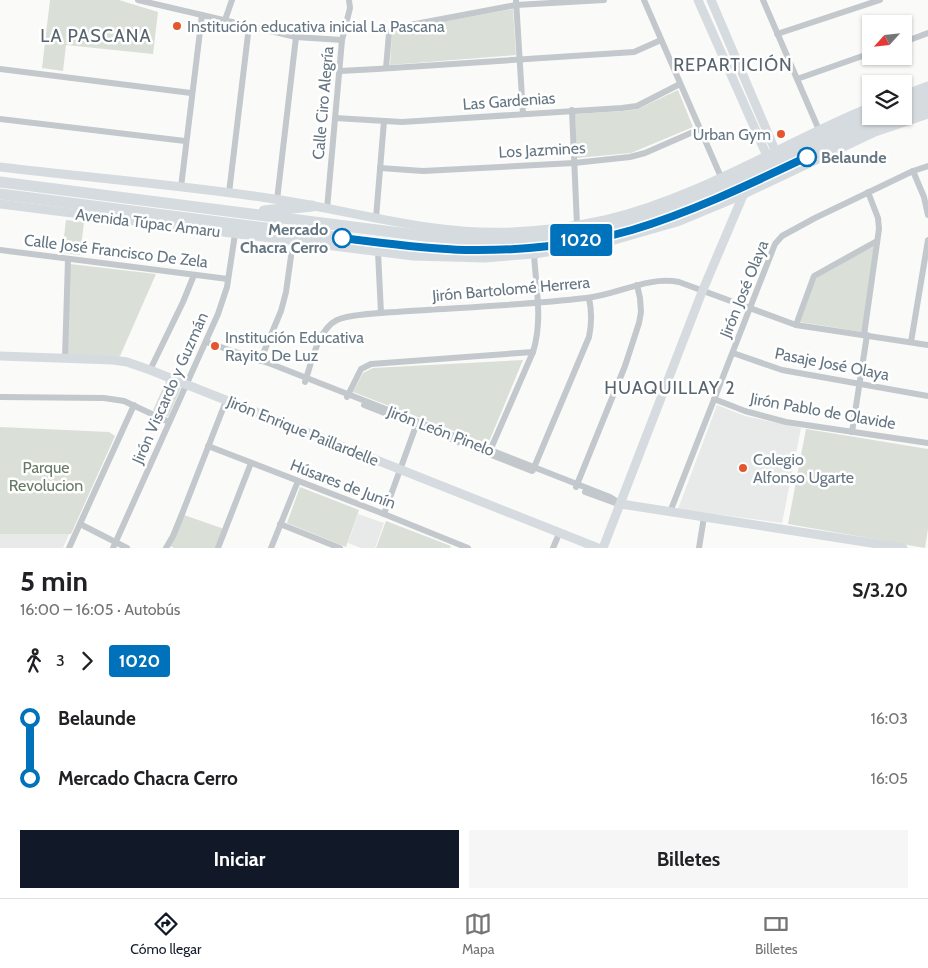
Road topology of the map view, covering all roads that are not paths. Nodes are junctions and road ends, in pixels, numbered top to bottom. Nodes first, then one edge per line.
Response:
1 (138, 0) edge
2 (232, 0) edge
3 (349, 0) edge
4 (604, 0) edge
5 (644, 0) edge
6 (698, 0) edge
7 (711, 0) edge
8 (763, 0) edge
9 (880, 0) edge
10 (516, 2) edge
11 (202, 15) junction
12 (225, 20) junction
13 (248, 26) junction
14 (777, 34) junction
15 (928, 34) edge
16 (296, 36) junction
17 (912, 39) edge
18 (342, 40) junction
19 (661, 40) junction
20 (862, 56) edge
21 (520, 59) junction
22 (386, 68) junction
23 (0, 69) edge
24 (340, 70) junction
25 (797, 79) junction
26 (680, 84) junction
27 (928, 86) edge
28 (912, 91) edge
29 (191, 93) junction
30 (928, 94) edge
31 (912, 99) edge
32 (928, 105) edge
33 (572, 110) junction
34 (912, 110) edge
35 (862, 111) edge
36 (524, 114) junction
37 (928, 114) edge
38 (335, 118) junction
39 (862, 118) edge
40 (0, 119) edge
41 (384, 121) junction
42 (872, 125) edge
43 (700, 129) junction
44 (819, 130) junction
45 (185, 141) junction
46 (774, 156) junction
47 (574, 163) junction
48 (928, 166) edge
49 (0, 167) edge
50 (380, 168) junction
51 (913, 171) junction
52 (763, 172) junction
53 (720, 177) junction
54 (0, 182) edge
55 (181, 187) junction
56 (752, 187) junction
57 (868, 192) junction
58 (229, 193) junction
59 (0, 194) edge
60 (742, 195) junction
61 (277, 200) junction
62 (0, 204) edge
63 (312, 206) junction
64 (328, 209) junction
65 (244, 213) junction
66 (928, 215) edge
67 (376, 218) junction
68 (731, 220) junction
69 (577, 225) junction
70 (235, 234) junction
71 (928, 240) edge
72 (877, 241) junction
73 (294, 242) junction
74 (0, 250) edge
75 (378, 252) junction
76 (534, 254) junction
77 (68, 259) junction
78 (194, 275) junction
79 (228, 279) junction
80 (637, 285) junction
81 (702, 292) junction
82 (589, 298) junction
83 (537, 303) junction
84 (750, 308) junction
85 (380, 313) junction
86 (796, 324) junction
87 (865, 335) junction
88 (206, 342) junction
89 (911, 342) junction
90 (928, 345) edge
91 (533, 352) junction
92 (733, 353) junction
93 (0, 356) edge
94 (65, 358) junction
95 (260, 361) junction
96 (150, 370) junction
97 (305, 380) junction
98 (859, 384) junction
99 (187, 385) junction
100 (348, 396) junction
101 (928, 396) edge
102 (0, 397) edge
103 (714, 399) junction
104 (226, 401) junction
105 (134, 405) junction
106 (169, 422) junction
107 (417, 424) junction
108 (852, 432) junction
109 (928, 443) edge
110 (208, 446) junction
111 (490, 452) junction
112 (251, 463) junction
113 (533, 469) junction
114 (401, 470) junction
115 (298, 481) junction
116 (576, 486) junction
117 (621, 504) junction
118 (672, 509) junction
119 (384, 514) junction
120 (704, 517) junction
121 (80, 524) junction
122 (280, 524) junction
123 (560, 534) junction
124 (114, 545) edge
125 (454, 545) edge
126 (879, 546) edge
127 (69, 548) edge
128 (127, 548) edge
129 (166, 548) edge
130 (218, 548) edge
131 (270, 548) edge
132 (340, 548) edge
133 (468, 548) edge
134 (553, 548) edge
135 (598, 548) edge
136 (603, 548) edge
137 (699, 548) edge
138 (903, 548) edge

1 - 11 street
2 - 12 street
3 - 18 street, Calle Ciro Alegría
4 - 10 street
5 - 19 street
6 - 46 main road
7 - 46 main road
8 - 14 street
9 - 14 street
10 - 21 street
10 - 22 street
11 - 12 street
11 - 29 street
12 - 13 street
13 - 16 street
13 - 58 street
14 - 25 street
15 - 17 street
16 - 18 street
16 - 61 street
18 - 24 street, Calle Ciro Alegría
19 - 21 street
19 - 26 street
20 - 25 street
21 - 22 street
21 - 36 street
22 - 24 street
23 - 29 street
24 - 38 street, Calle Ciro Alegría
25 - 44 street
26 - 33 street, Las Gardenias
26 - 43 street
27 - 28 main road
29 - 45 street
30 - 31 highway
32 - 34 highway
33 - 36 street, Las Gardenias
33 - 47 street
35 - 44 main road, Avenida Túpac Amaru
36 - 41 street, Las Gardenias
37 - 56 main road, Avenida Túpac Amaru
38 - 41 street, Las Gardenias
38 - 64 street, Calle Ciro Alegría
39 - 46 highway, Avenida Túpac Amaru
40 - 45 street
41 - 50 street
42 - 52 highway, Avenida Túpac Amaru
43 - 47 street, Los Jazmines
43 - 53 street
44 - 46 main road, Avenida Túpac Amaru
45 - 55 street
46 - 52 highway, Avenida Túpac Amaru
46 - 53 main road, Avenida Túpac Amaru
47 - 50 street, Los Jazmines
47 - 69 street
48 - 51 street, Jirón José Olaya
49 - 55 main road, Avenida Túpac Amaru
50 - 67 street
51 - 57 street, Jirón José Olaya
51 - 66 street
52 - 56 highway, Avenida Túpac Amaru
52 - 65 highway, Avenida Túpac Amaru
53 - 69 main road, Avenida Túpac Amaru
54 - 65 highway, Avenida Túpac Amaru
55 - 58 main road, Avenida Túpac Amaru
56 - 59 highway, Avenida Túpac Amaru
56 - 60 main road
56 - 68 main road
57 - 72 street
57 - 84 street, Jirón José Olaya
58 - 61 main road, Avenida Túpac Amaru
60 - 68 main road
60 - 76 main road, Avenida Túpac Amaru
61 - 63 main road, Avenida Túpac Amaru
62 - 70 main road, Avenida Túpac Amaru
63 - 64 main road, Avenida Túpac Amaru
63 - 65 highway
64 - 67 main road, Avenida Túpac Amaru
67 - 69 main road, Avenida Túpac Amaru
68 - 81 main road
70 - 73 main road, Avenida Túpac Amaru
70 - 79 street, Jirón Viscardo y Guzmán
71 - 89 street
72 - 86 street
72 - 87 street
73 - 75 main road, Avenida Túpac Amaru
73 - 95 street
74 - 77 street, Calle José Francisco De Zela
75 - 76 main road, Avenida Túpac Amaru
75 - 85 street
76 - 83 street
77 - 78 street, Calle José Francisco De Zela
77 - 94 street
78 - 79 street, Calle José Francisco De Zela
78 - 96 street
79 - 88 street, Jirón Viscardo y Guzmán
80 - 81 street, Jirón Bartolomé Herrera
80 - 82 street, Jirón Bartolomé Herrera
80 - 116 street
81 - 84 street, Jirón Bartolomé Herrera
81 - 117 main road
82 - 83 street, Jirón Bartolomé Herrera
82 - 113 street
83 - 85 street, Jirón Bartolomé Herrera
83 - 91 street
84 - 86 street, Jirón Bartolomé Herrera
84 - 92 street, Jirón José Olaya
85 - 97 street, Jirón Bartolomé Herrera
86 - 87 street, Jirón Bartolomé Herrera
87 - 89 street, Jirón Bartolomé Herrera
87 - 98 street
88 - 95 street, Jirón León Pinelo
88 - 99 street, Jirón Viscardo y Guzmán
89 - 90 street, Jirón Bartolomé Herrera
91 - 100 street
91 - 111 street
92 - 98 street, Pasaje José Olaya
92 - 103 street, Jirón José Olaya
93 - 94 main road, Jirón Enrique Paillardelle
94 - 96 main road, Jirón Enrique Paillardelle
95 - 97 street, Jirón León Pinelo
96 - 99 main road, Jirón Enrique Paillardelle
97 - 100 street, Jirón León Pinelo
98 - 101 street, Pasaje José Olaya
98 - 108 street
99 - 104 main road, Jirón Enrique Paillardelle
99 - 106 street, Jirón Viscardo y Guzmán
100 - 107 street, Jirón León Pinelo
102 - 105 street
103 - 108 street, Jirón Pablo de Olavide
103 - 118 street, Jirón José Olaya
104 - 110 street
104 - 114 main road, Jirón Enrique Paillardelle
105 - 106 street
105 - 121 street
106 - 124 street, Jirón Viscardo y Guzmán
107 - 111 street, Jirón León Pinelo
107 - 114 street
108 - 109 street, Jirón Pablo de Olavide
110 - 112 street, Húsares de Junín
110 - 129 street
111 - 113 street, Jirón León Pinelo
112 - 115 street, Húsares de Junín
112 - 130 street
113 - 116 street, Jirón León Pinelo
114 - 119 street
114 - 123 main road, Jirón Enrique Paillardelle
115 - 119 street, Húsares de Junín
115 - 122 street
116 - 117 street, Jirón León Pinelo
117 - 118 main road, Jirón León Pinelo
117 - 136 main road
118 - 120 main road, Jirón León Pinelo
119 - 125 street, Húsares de Junín
120 - 126 main road, Jirón León Pinelo
120 - 137 street
121 - 124 street
121 - 127 street
122 - 131 street
122 - 132 street
123 - 134 street
123 - 135 main road, Jirón Enrique Paillardelle
124 - 128 street
125 - 133 street, Húsares de Junín
126 - 138 main road, Jirón León Pinelo

